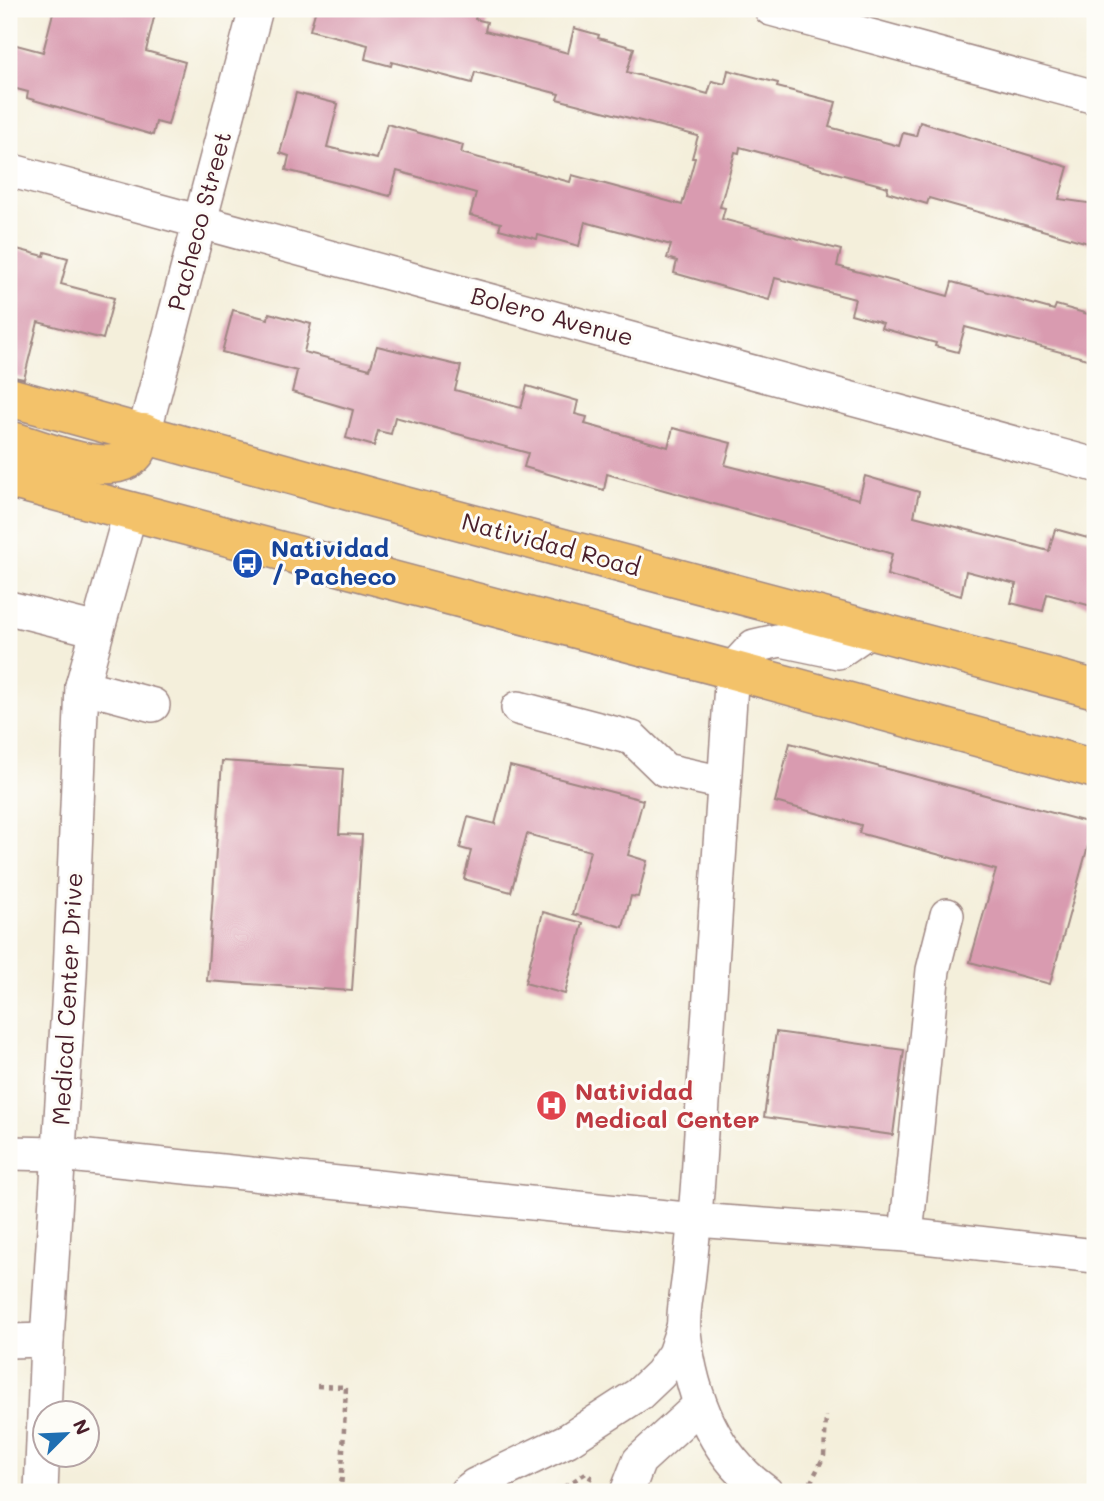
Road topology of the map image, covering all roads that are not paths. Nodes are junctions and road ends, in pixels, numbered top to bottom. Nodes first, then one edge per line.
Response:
1 (256, 9) edge
2 (771, 9) edge
3 (1095, 97) edge
4 (9, 170) edge
5 (199, 221) junction
6 (9, 397) edge
7 (144, 433) junction
8 (9, 440) edge
9 (1095, 465) edge
10 (9, 479) edge
11 (130, 513) junction
12 (9, 608) edge
13 (871, 629) junction
14 (97, 630) junction
15 (732, 670) junction
16 (82, 686) junction
17 (1095, 689) edge
18 (153, 705) dead end
19 (518, 708) dead end
20 (1095, 769) edge
21 (724, 783) junction
22 (947, 915) dead end
23 (9, 1153) edge
24 (59, 1154) junction
25 (695, 1220) junction
26 (906, 1235) junction
27 (1095, 1255) edge
28 (683, 1328) junction
29 (47, 1340) junction
30 (9, 1341) edge
31 (700, 1405) junction
32 (762, 1491) edge
33 (41, 1492) edge
34 (466, 1492) edge
35 (627, 1492) edge

1 - 5 street, Pacheco Street
2 - 3 street
4 - 5 street, Bolero Avenue
5 - 7 street, Pacheco Street
5 - 9 street, Bolero Avenue
6 - 7 main road, Natividad Road
7 - 8 main road
7 - 13 main road, Natividad Road
10 - 11 main road
11 - 14 street, Medical Center Drive
11 - 15 main road
12 - 14 street
13 - 15 street
13 - 17 main road, Natividad Road
14 - 16 street, Medical Center Drive
15 - 20 main road
15 - 21 street
16 - 18 street
16 - 24 street, Medical Center Drive
19 - 21 street
21 - 25 street
22 - 26 street
23 - 24 street
24 - 25 street
24 - 29 street, Medical Center Drive
25 - 26 street
25 - 28 street
26 - 27 street
28 - 31 street
28 - 34 street
29 - 30 street
29 - 33 street, Medical Center Drive
31 - 32 street
31 - 35 street

